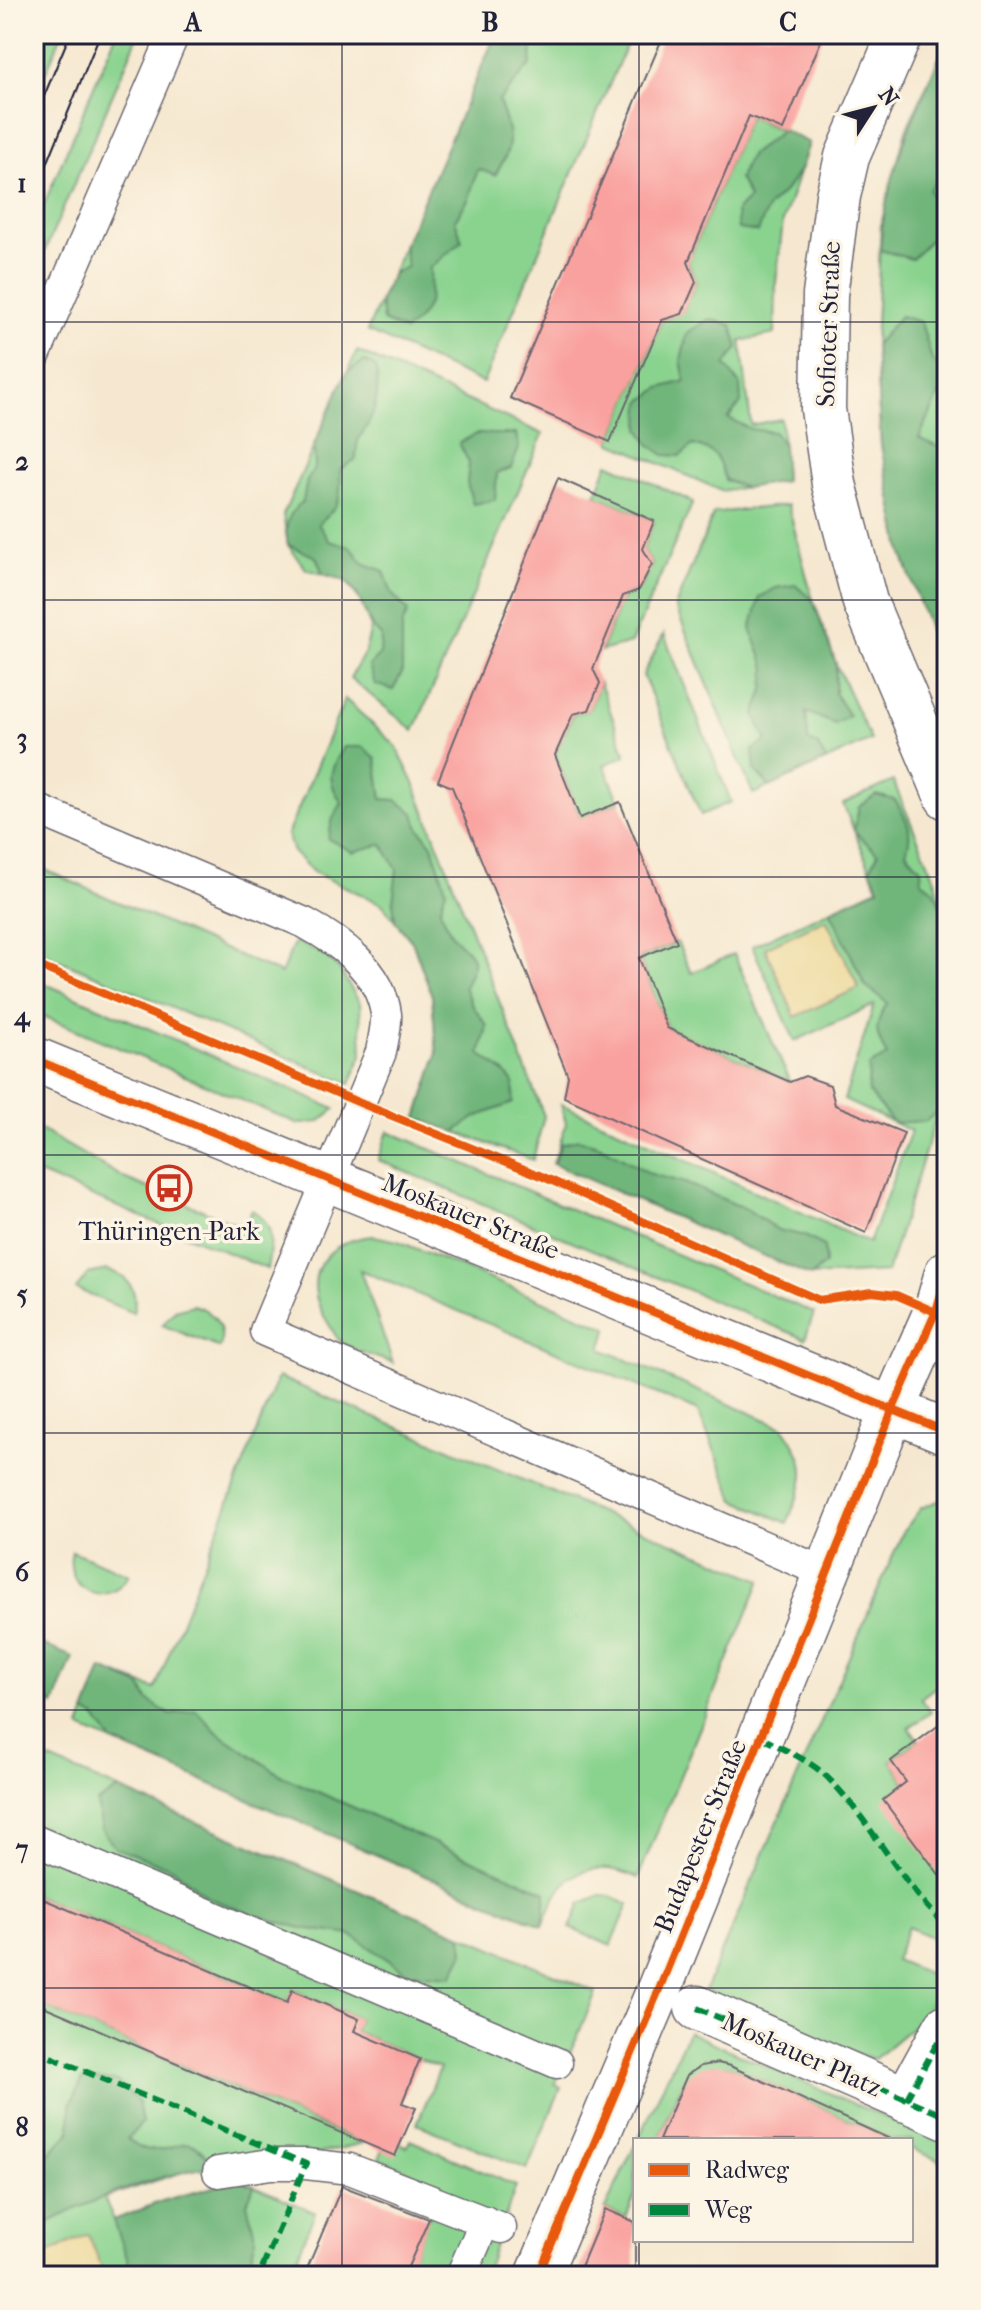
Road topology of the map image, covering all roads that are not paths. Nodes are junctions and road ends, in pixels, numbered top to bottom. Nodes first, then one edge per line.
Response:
1 (174, 34) edge
2 (900, 34) edge
3 (34, 358) edge
4 (947, 797) edge
5 (34, 808) edge
6 (34, 1059) edge
7 (330, 1180) junction
8 (947, 1273) edge
9 (893, 1409) junction
10 (947, 1432) edge
11 (828, 1574) junction
12 (34, 1840) edge
13 (678, 2000) junction
14 (946, 2027) edge
15 (557, 2063) dead end
16 (906, 2100) junction
17 (947, 2117) edge
18 (218, 2172) dead end
19 (461, 2276) edge
20 (538, 2276) edge

1 - 3 lane
2 - 4 street, Sofioter Straße
5 - 7 lane
6 - 7 street, Moskauer Straße
7 - 9 street, Moskauer Straße
7 - 11 lane
8 - 9 street
9 - 10 street
9 - 11 street, Budapester Straße
11 - 13 street, Budapester Straße
12 - 15 lane
13 - 16 street, Moskauer Platz
13 - 20 street, Budapester Straße
14 - 16 street, Moskauer Platz
16 - 17 street, Moskauer Platz
18 - 19 lane

